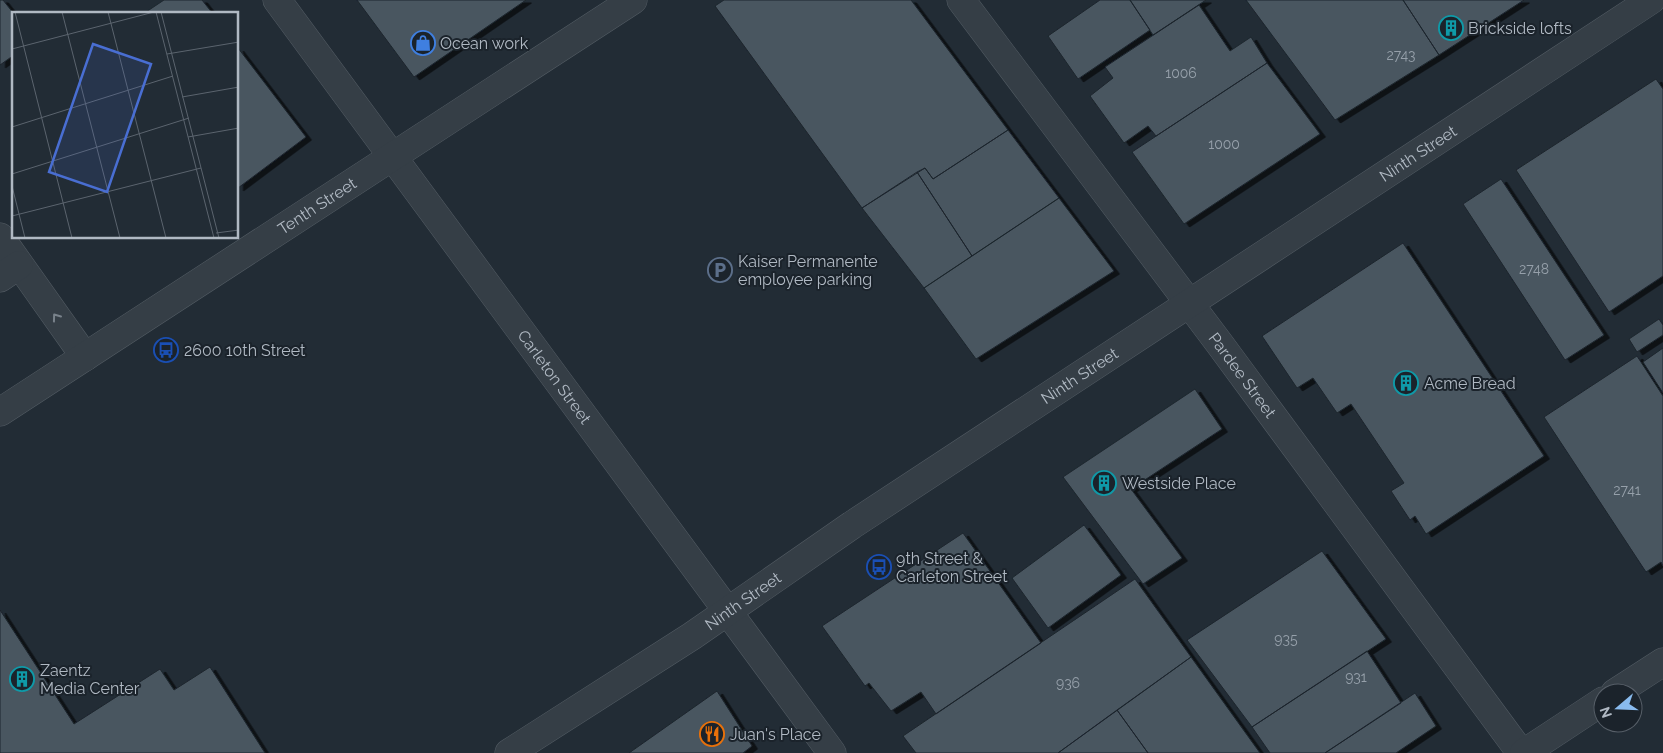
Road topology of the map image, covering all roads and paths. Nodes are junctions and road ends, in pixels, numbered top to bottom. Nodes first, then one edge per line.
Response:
1 (277, 0) edge
2 (634, 0) edge
3 (961, 0) edge
4 (1651, 0) edge
5 (393, 158) junction
6 (0, 237) edge
7 (10, 272) edge
8 (1190, 304) junction
9 (84, 357) junction
10 (0, 412) edge
11 (727, 611) junction
12 (1663, 662) edge
13 (1631, 683) edge
14 (1593, 708) edge
15 (509, 753) edge
16 (832, 753) edge
17 (1523, 753) edge

1 - 5 street, Carleton Street
2 - 5 street, Tenth Street
3 - 8 street, Pardee Street
4 - 8 street, Ninth Street
5 - 9 street, Tenth Street
5 - 11 street, Carleton Street
6 - 7 street
9 -> 7 street
8 - 11 street, Ninth Street
8 - 17 street, Pardee Street
9 - 10 street, Tenth Street
11 - 15 street, Ninth Street
11 - 16 street, Carleton Street
12 - 13 street
14 - 17 street

